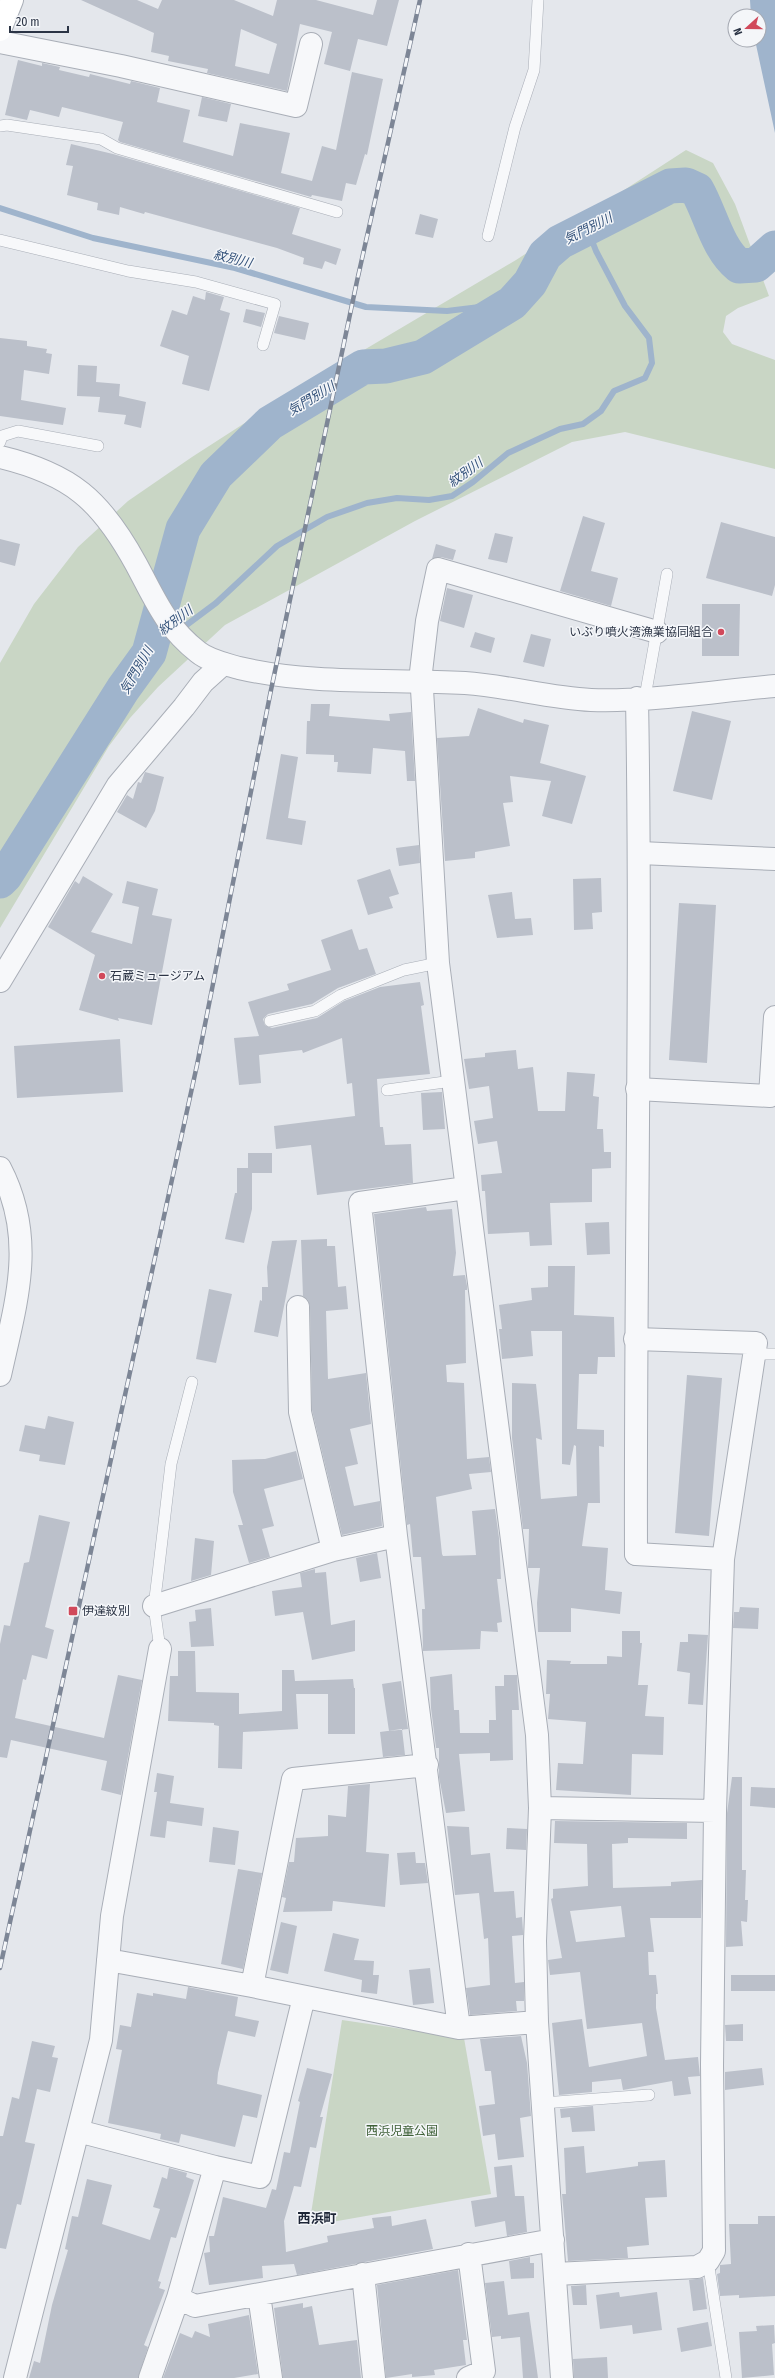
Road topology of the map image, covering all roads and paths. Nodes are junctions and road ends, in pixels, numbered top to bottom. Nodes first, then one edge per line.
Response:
1 (538, 0) edge
2 (0, 42) edge
3 (311, 44) dead end
4 (0, 126) edge
5 (337, 212) dead end
6 (488, 236) dead end
7 (0, 240) edge
8 (263, 345) dead end
9 (0, 442) edge
10 (98, 446) dead end
11 (0, 457) edge
12 (667, 574) dead end
13 (656, 632) junction
14 (223, 664) junction
15 (421, 682) junction
16 (775, 686) edge
17 (641, 698) junction
18 (640, 853) junction
19 (775, 859) edge
20 (438, 963) junction
21 (0, 981) edge
22 (775, 1017) edge
23 (270, 1022) dead end
24 (452, 1081) junction
25 (637, 1089) junction
26 (387, 1090) dead end
27 (0, 1168) edge
28 (466, 1188) junction
29 (298, 1307) dead end
30 (636, 1339) junction
31 (764, 1354) edge
32 (0, 1375) edge
33 (192, 1382) dead end
34 (396, 1536) junction
35 (333, 1550) junction
36 (723, 1558) junction
37 (154, 1606) junction
38 (160, 1649) joint
39 (426, 1765) junction
40 (540, 1808) junction
41 (715, 1811) junction
42 (108, 1960) junction
43 (252, 1986) junction
44 (304, 1997) junction
45 (537, 2022) junction
46 (459, 2028) junction
47 (649, 2095) dead end
48 (543, 2103) junction
49 (78, 2131) junction
50 (215, 2167) junction
51 (553, 2240) junction
52 (469, 2254) junction
53 (708, 2261) junction
54 (363, 2274) junction
55 (555, 2274) junction
56 (259, 2295) junction
57 (178, 2298) junction
58 (15, 2378) edge
59 (150, 2378) edge
60 (271, 2378) edge
61 (374, 2378) edge
62 (468, 2378) edge
63 (562, 2378) edge
64 (726, 2378) edge

1 - 6 lane
2 - 3 street
4 - 5 lane
7 - 8 lane
9 - 10 lane
11 - 14 street
12 - 13 lane
13 - 15 street
13 - 17 lane
14 - 15 street
14 - 21 street
15 - 17 street
15 - 20 street
16 - 17 street
17 - 18 street
18 - 19 street
18 - 25 street
20 - 23 lane
20 - 24 street
22 - 25 street
24 - 26 lane
24 - 28 street
25 - 30 street
27 - 32 street
28 - 34 street
28 - 40 street
29 - 35 street
30 - 31 street
30 - 36 street
31 - 36 street
33 - 37 lane
34 - 35 street
34 - 39 street
35 - 37 street
36 - 41 street
37 - 38 lane
38 - 42 street
39 - 43 street
39 - 46 street
40 - 41 street
40 - 45 street
41 - 53 street
42 - 43 street
42 - 49 street
43 - 44 street
44 - 46 street
44 - 50 street
45 - 46 street
45 - 48 street
47 - 48 lane
48 - 51 street
49 - 50 street
49 - 58 street
50 - 57 street
51 - 52 street
51 - 55 street
52 - 54 street
52 - 62 street
53 - 55 street
53 - 64 lane
54 - 56 street
54 - 61 street
55 - 63 street
56 - 57 street
56 - 60 street
57 - 59 street

